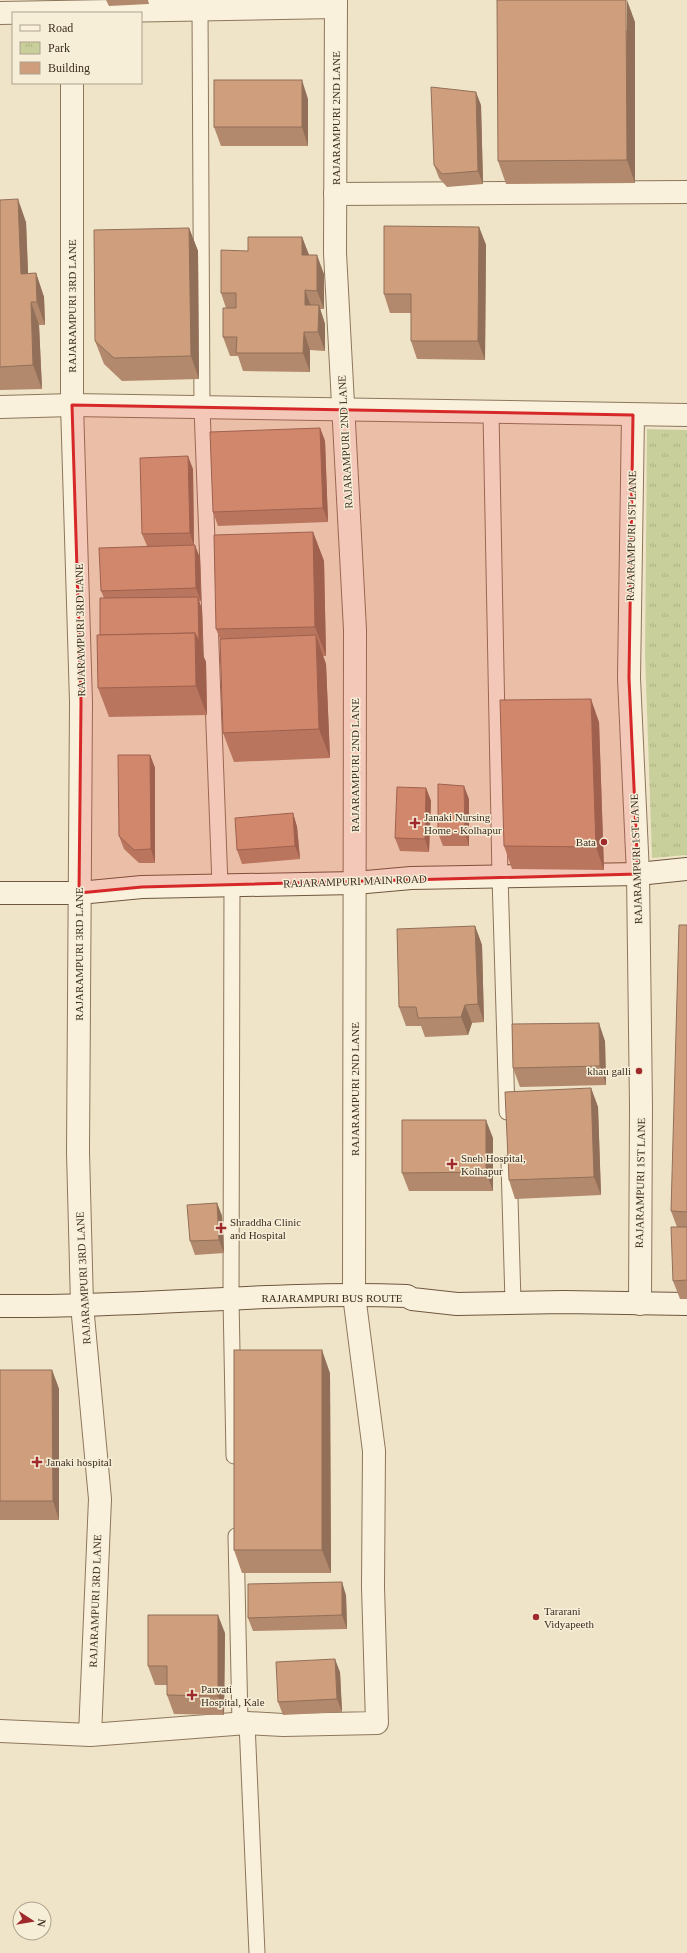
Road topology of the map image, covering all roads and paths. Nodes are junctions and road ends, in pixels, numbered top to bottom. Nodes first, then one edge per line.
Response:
1 (336, 4) edge
2 (72, 8) edge
3 (200, 10) junction
4 (12, 12) edge
5 (14, 12) edge
6 (0, 13) edge
7 (72, 84) edge
8 (687, 192) edge
9 (335, 194) junction
10 (72, 406) junction
11 (0, 407) edge
12 (202, 408) junction
13 (343, 410) junction
14 (491, 413) junction
15 (633, 415) junction
16 (687, 415) edge
17 (687, 869) edge
18 (638, 874) junction
19 (500, 876) junction
20 (355, 883) junction
21 (226, 885) junction
22 (0, 893) edge
23 (80, 893) junction
24 (508, 1129) edge
25 (509, 1152) edge
26 (354, 1295) junction
27 (231, 1299) junction
28 (513, 1302) junction
29 (640, 1304) junction
30 (687, 1304) edge
31 (82, 1305) junction
32 (0, 1306) edge
33 (234, 1467) edge
34 (236, 1523) edge
35 (244, 1723) junction
36 (0, 1731) edge
37 (90, 1735) junction
38 (257, 1953) edge

1 - 3 street
1 - 9 street, RAJARAMPURI 2ND LANE
2 - 3 street
2 - 5 street
3 - 12 lane
4 - 6 street
7 - 10 street, RAJARAMPURI 3RD LANE
8 - 9 street
9 - 13 street, RAJARAMPURI 2ND LANE
10 - 11 street
10 - 12 street
10 - 23 street, RAJARAMPURI 3RD LANE
12 - 13 street
12 - 21 lane
13 - 14 street
13 - 20 street, RAJARAMPURI 2ND LANE
14 - 15 street
14 - 19 lane
15 - 16 street
15 - 18 street, RAJARAMPURI 1ST LANE
17 - 18 street, RAJARAMPURI MAIN ROAD
18 - 19 street, RAJARAMPURI MAIN ROAD
18 - 29 street, RAJARAMPURI 1ST LANE
19 - 20 street, RAJARAMPURI MAIN ROAD
19 - 24 lane
20 - 21 street, RAJARAMPURI MAIN ROAD
20 - 26 street, RAJARAMPURI 2ND LANE
21 - 23 street, RAJARAMPURI MAIN ROAD
21 - 27 lane
22 - 23 street, RAJARAMPURI MAIN ROAD
23 - 31 street, RAJARAMPURI 3RD LANE
25 - 28 lane
26 - 27 street, RAJARAMPURI BUS ROUTE
26 - 28 street, RAJARAMPURI BUS ROUTE
26 - 35 street, RAJARAMPURI 2ND LANE
27 - 31 street, RAJARAMPURI BUS ROUTE
27 - 33 lane
28 - 29 street, RAJARAMPURI BUS ROUTE
29 - 30 street, RAJARAMPURI BUS ROUTE
31 - 32 street, RAJARAMPURI BUS ROUTE
31 - 37 street, RAJARAMPURI 3RD LANE
34 - 35 lane
35 - 37 street
35 - 38 lane
36 - 37 street

